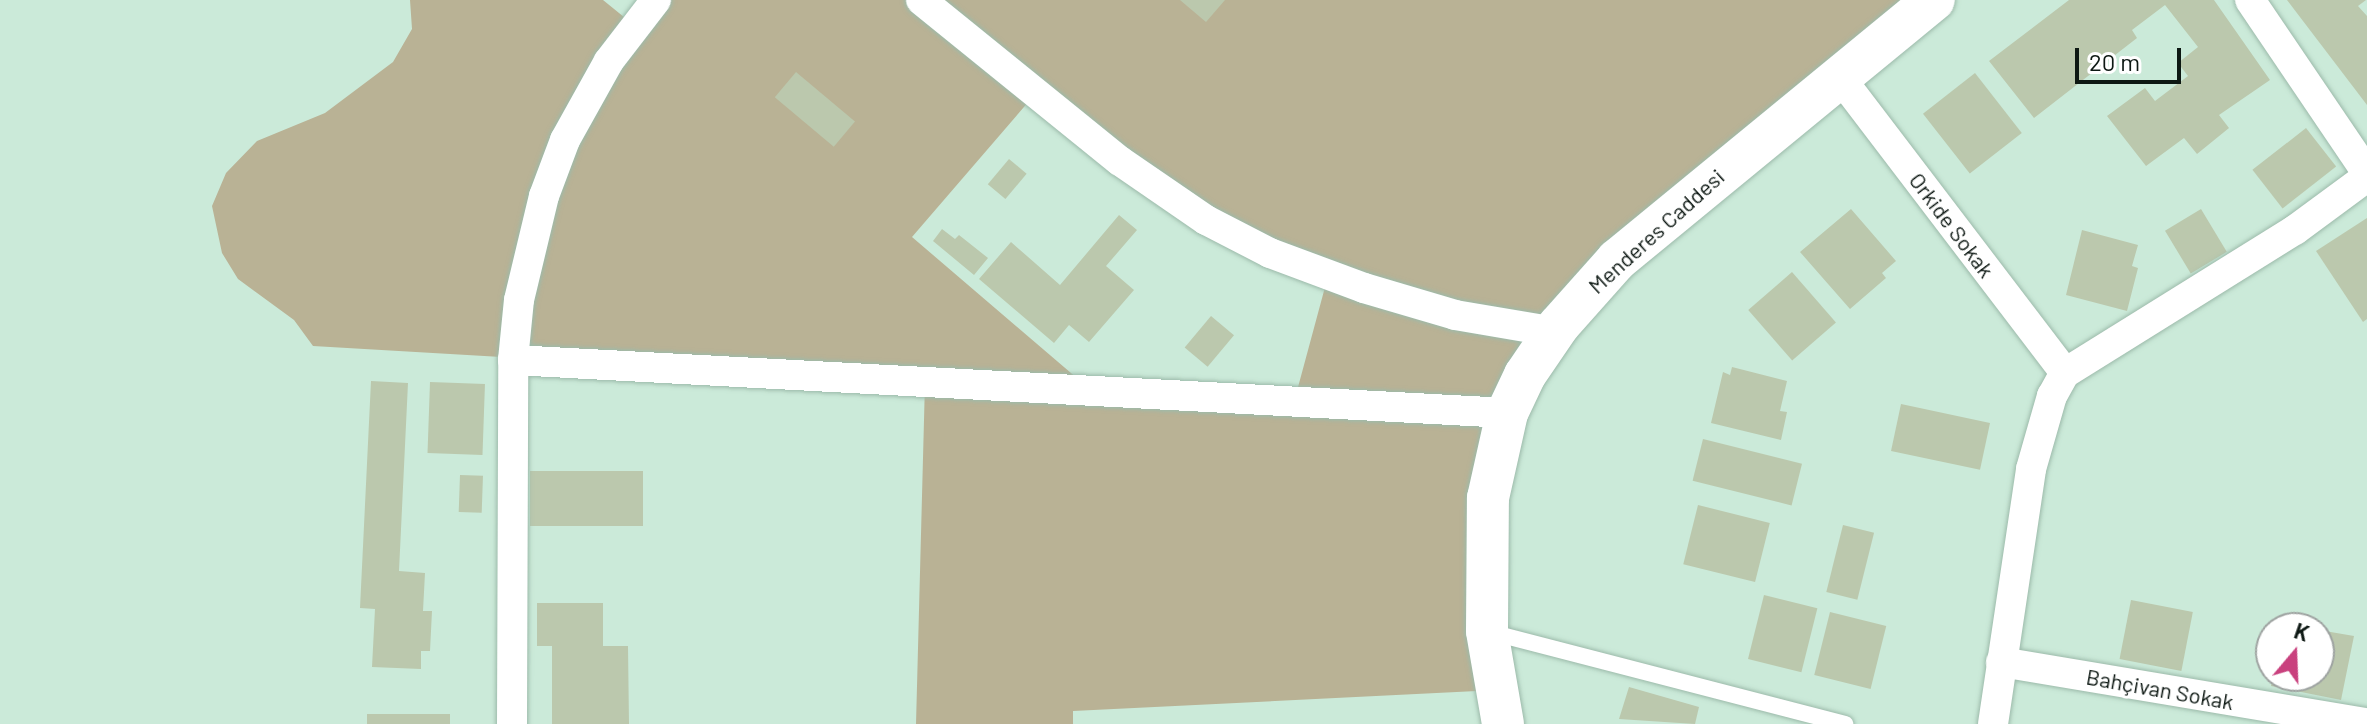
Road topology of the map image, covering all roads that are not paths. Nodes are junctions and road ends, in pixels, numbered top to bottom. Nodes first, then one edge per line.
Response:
1 (656, 0) edge
2 (921, 0) edge
3 (1934, 0) edge
4 (2250, 0) edge
5 (1839, 76) junction
6 (2367, 175) edge
7 (1555, 332) junction
8 (513, 360) junction
9 (2065, 373) junction
10 (1507, 413) junction
11 (1487, 631) junction
12 (2001, 662) junction
13 (2365, 719) edge
14 (512, 724) edge
15 (1503, 724) edge
16 (1845, 724) edge
17 (1993, 724) edge

1 - 8 street
2 - 7 street
3 - 5 street, Menderes Caddesi
4 - 6 street
5 - 7 street, Menderes Caddesi
5 - 9 street, Orkide Sokak
6 - 9 street
7 - 10 street, Menderes Caddesi
8 - 10 street
8 - 14 street
9 - 12 street
10 - 11 street, Menderes Caddesi
11 - 15 street, Menderes Caddesi
11 - 16 lane
12 - 13 street, Bahçivan Sokak
12 - 17 street

